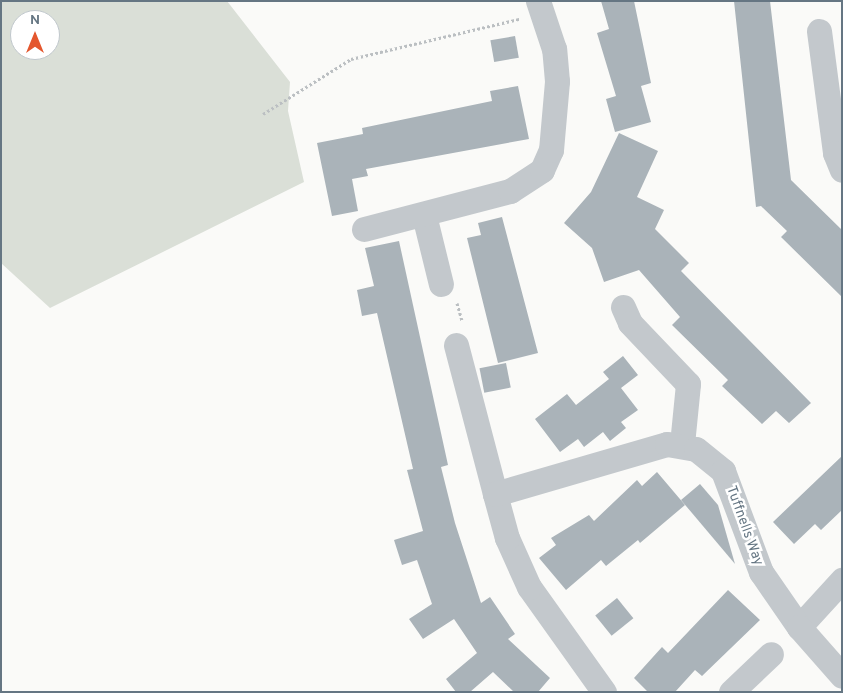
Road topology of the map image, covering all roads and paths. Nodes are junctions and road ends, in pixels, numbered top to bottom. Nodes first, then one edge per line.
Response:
1 (541, 6) edge
2 (819, 31) dead end
3 (263, 114) dead end
4 (842, 170) edge
5 (424, 215) junction
6 (364, 229) dead end
7 (439, 276) joint
8 (623, 306) dead end
9 (456, 344) joint
10 (682, 444) junction
11 (495, 494) junction
12 (842, 580) edge
13 (799, 627) junction
14 (771, 654) dead end
15 (842, 676) edge
16 (604, 692) edge
17 (730, 692) edge

1 - 3 path
1 - 5 street
2 - 4 street
5 - 6 street
5 - 7 street
7 - 9 path
8 - 10 street
9 - 11 street
10 - 11 street
10 - 13 street, Tuffnells Way
11 - 16 street
12 - 13 street
13 - 15 street, Tuffnells Way
14 - 17 street

